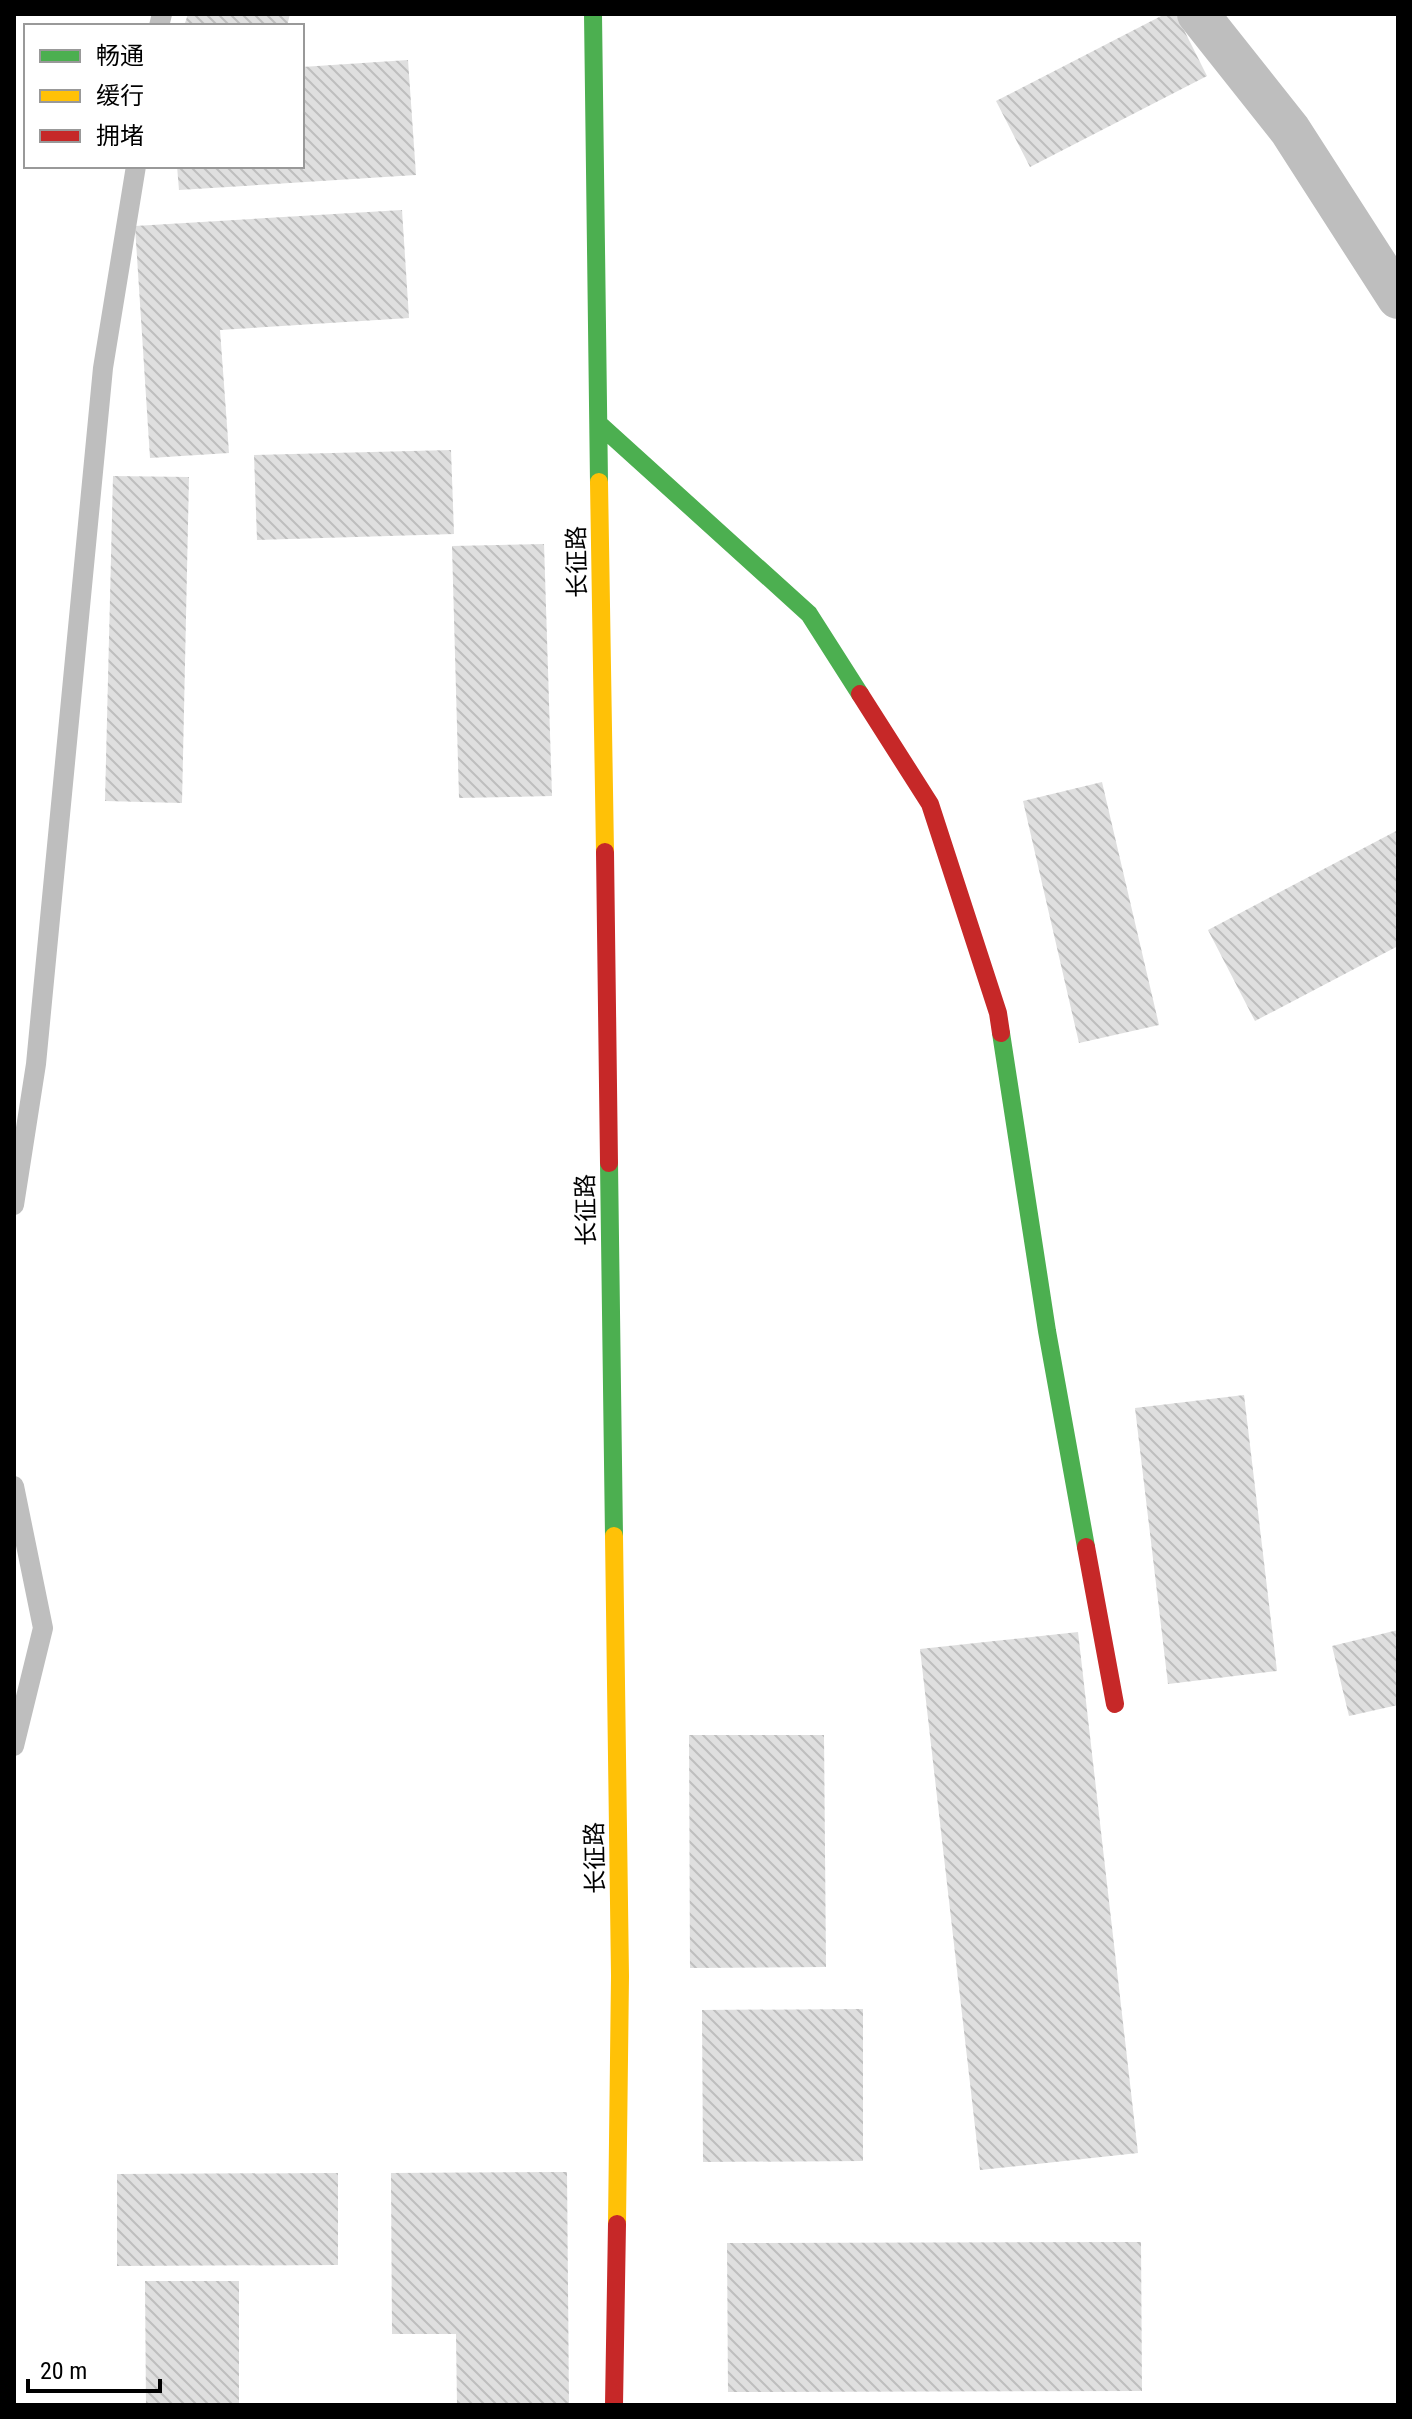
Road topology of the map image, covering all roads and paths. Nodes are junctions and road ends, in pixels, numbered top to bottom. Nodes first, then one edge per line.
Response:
1 (593, 14) edge
2 (1198, 14) edge
3 (136, 168) edge
4 (1398, 298) edge
5 (599, 424) junction
6 (14, 1205) edge
7 (14, 1486) edge
8 (1115, 1704) dead end
9 (14, 1746) edge
10 (614, 2405) edge

1 - 5 main road, 长征路
2 - 4 street
3 - 6 lane
5 - 8 main road
5 - 10 main road, 长征路
7 - 9 lane

